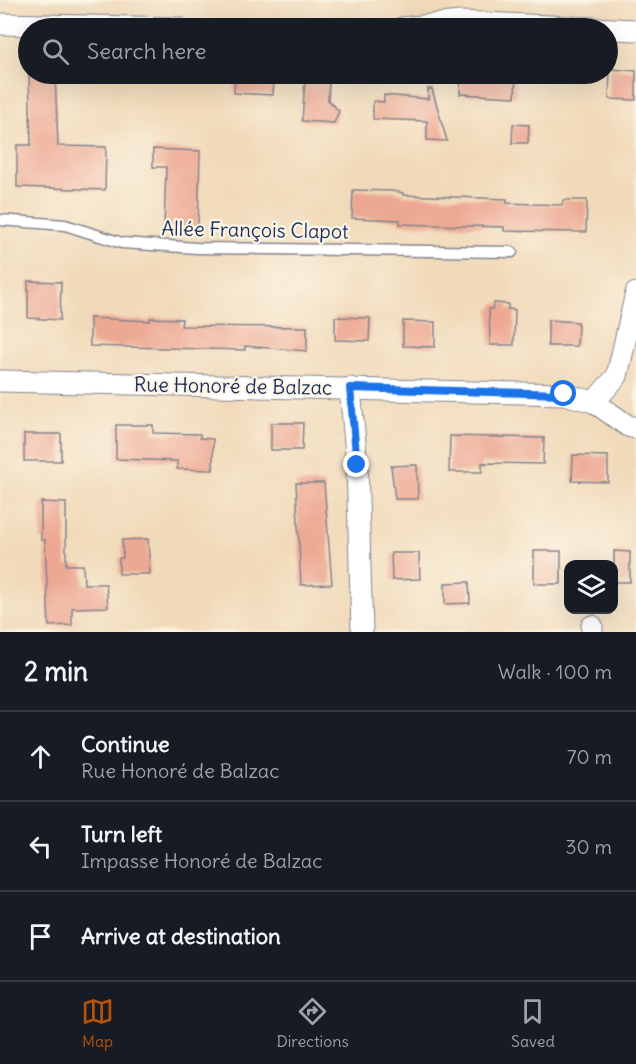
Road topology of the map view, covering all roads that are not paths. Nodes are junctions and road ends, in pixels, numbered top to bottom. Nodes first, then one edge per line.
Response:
1 (0, 24) edge
2 (18, 24) edge
3 (618, 29) edge
4 (636, 30) edge
5 (0, 219) edge
6 (512, 252) dead end
7 (636, 293) edge
8 (0, 381) edge
9 (350, 388) junction
10 (594, 402) junction
11 (636, 428) edge
12 (362, 632) edge

1 - 2 street
3 - 4 street
5 - 6 lane, Allée François Clapot
7 - 10 street
8 - 9 street, Rue Honoré de Balzac
9 - 10 street, Rue Honoré de Balzac
9 - 12 street
10 - 11 street, Rue Honoré de Balzac

